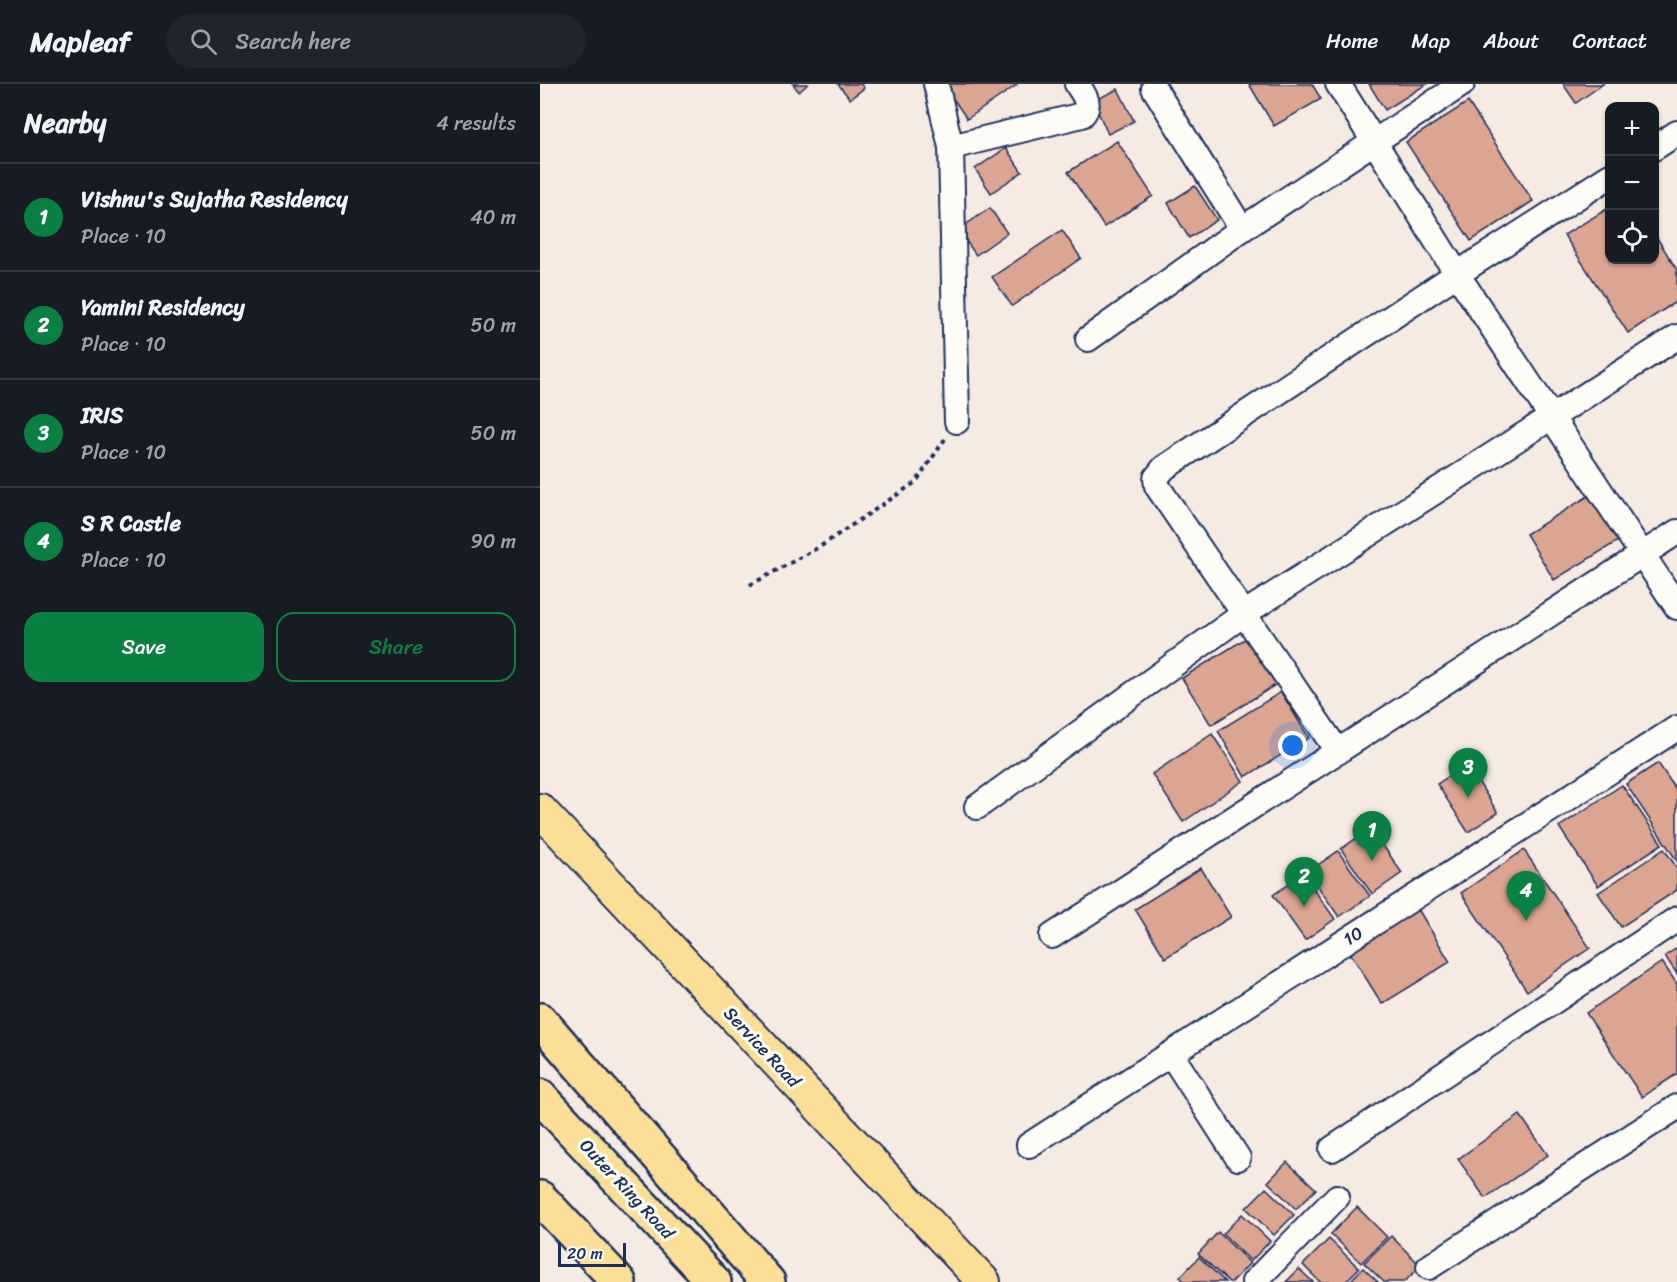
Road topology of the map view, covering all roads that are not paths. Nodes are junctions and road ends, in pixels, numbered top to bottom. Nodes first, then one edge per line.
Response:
1 (936, 84) edge
2 (1077, 84) edge
3 (1338, 84) edge
4 (1462, 84) edge
5 (1154, 88) dead end
6 (1677, 133) edge
7 (1374, 141) junction
8 (1659, 145) edge
9 (951, 147) junction
10 (1605, 179) edge
11 (1242, 229) junction
12 (1457, 274) junction
13 (1677, 337) edge
14 (1088, 339) dead end
15 (1551, 417) junction
16 (957, 421) road end
17 (1677, 532) edge
18 (1642, 555) junction
19 (1677, 607) edge
20 (1245, 613) junction
21 (1677, 728) edge
22 (1338, 752) junction
23 (977, 807) dead end
24 (540, 810) edge
25 (1677, 919) edge
26 (1052, 936) dead end
27 (540, 1020) edge
28 (1171, 1054) junction
29 (540, 1096) edge
30 (1677, 1107) edge
31 (1029, 1145) dead end
32 (1332, 1149) dead end
33 (1238, 1158) dead end
34 (1337, 1197) dead end
35 (540, 1198) edge
36 (1429, 1267) dead end
37 (619, 1282) edge
38 (714, 1282) edge
39 (768, 1282) edge
40 (984, 1282) edge
41 (1254, 1282) edge

1 - 9 street
2 - 9 street
3 - 7 street
4 - 7 street
5 - 11 street
6 - 8 street
7 - 11 street
7 - 12 street
9 - 16 street
10 - 12 street
11 - 14 street
12 - 15 street
12 - 20 street
13 - 15 street
15 - 18 street
15 - 20 street
17 - 18 street
18 - 19 street
18 - 22 street
20 - 22 street
20 - 23 street
21 - 28 street, 10
22 - 26 street
24 - 40 main road, Service Road
25 - 32 street
27 - 39 highway
28 - 31 street, 10
28 - 33 street
29 - 38 highway, Outer Ring Road
30 - 36 street
34 - 41 street
35 - 37 highway

